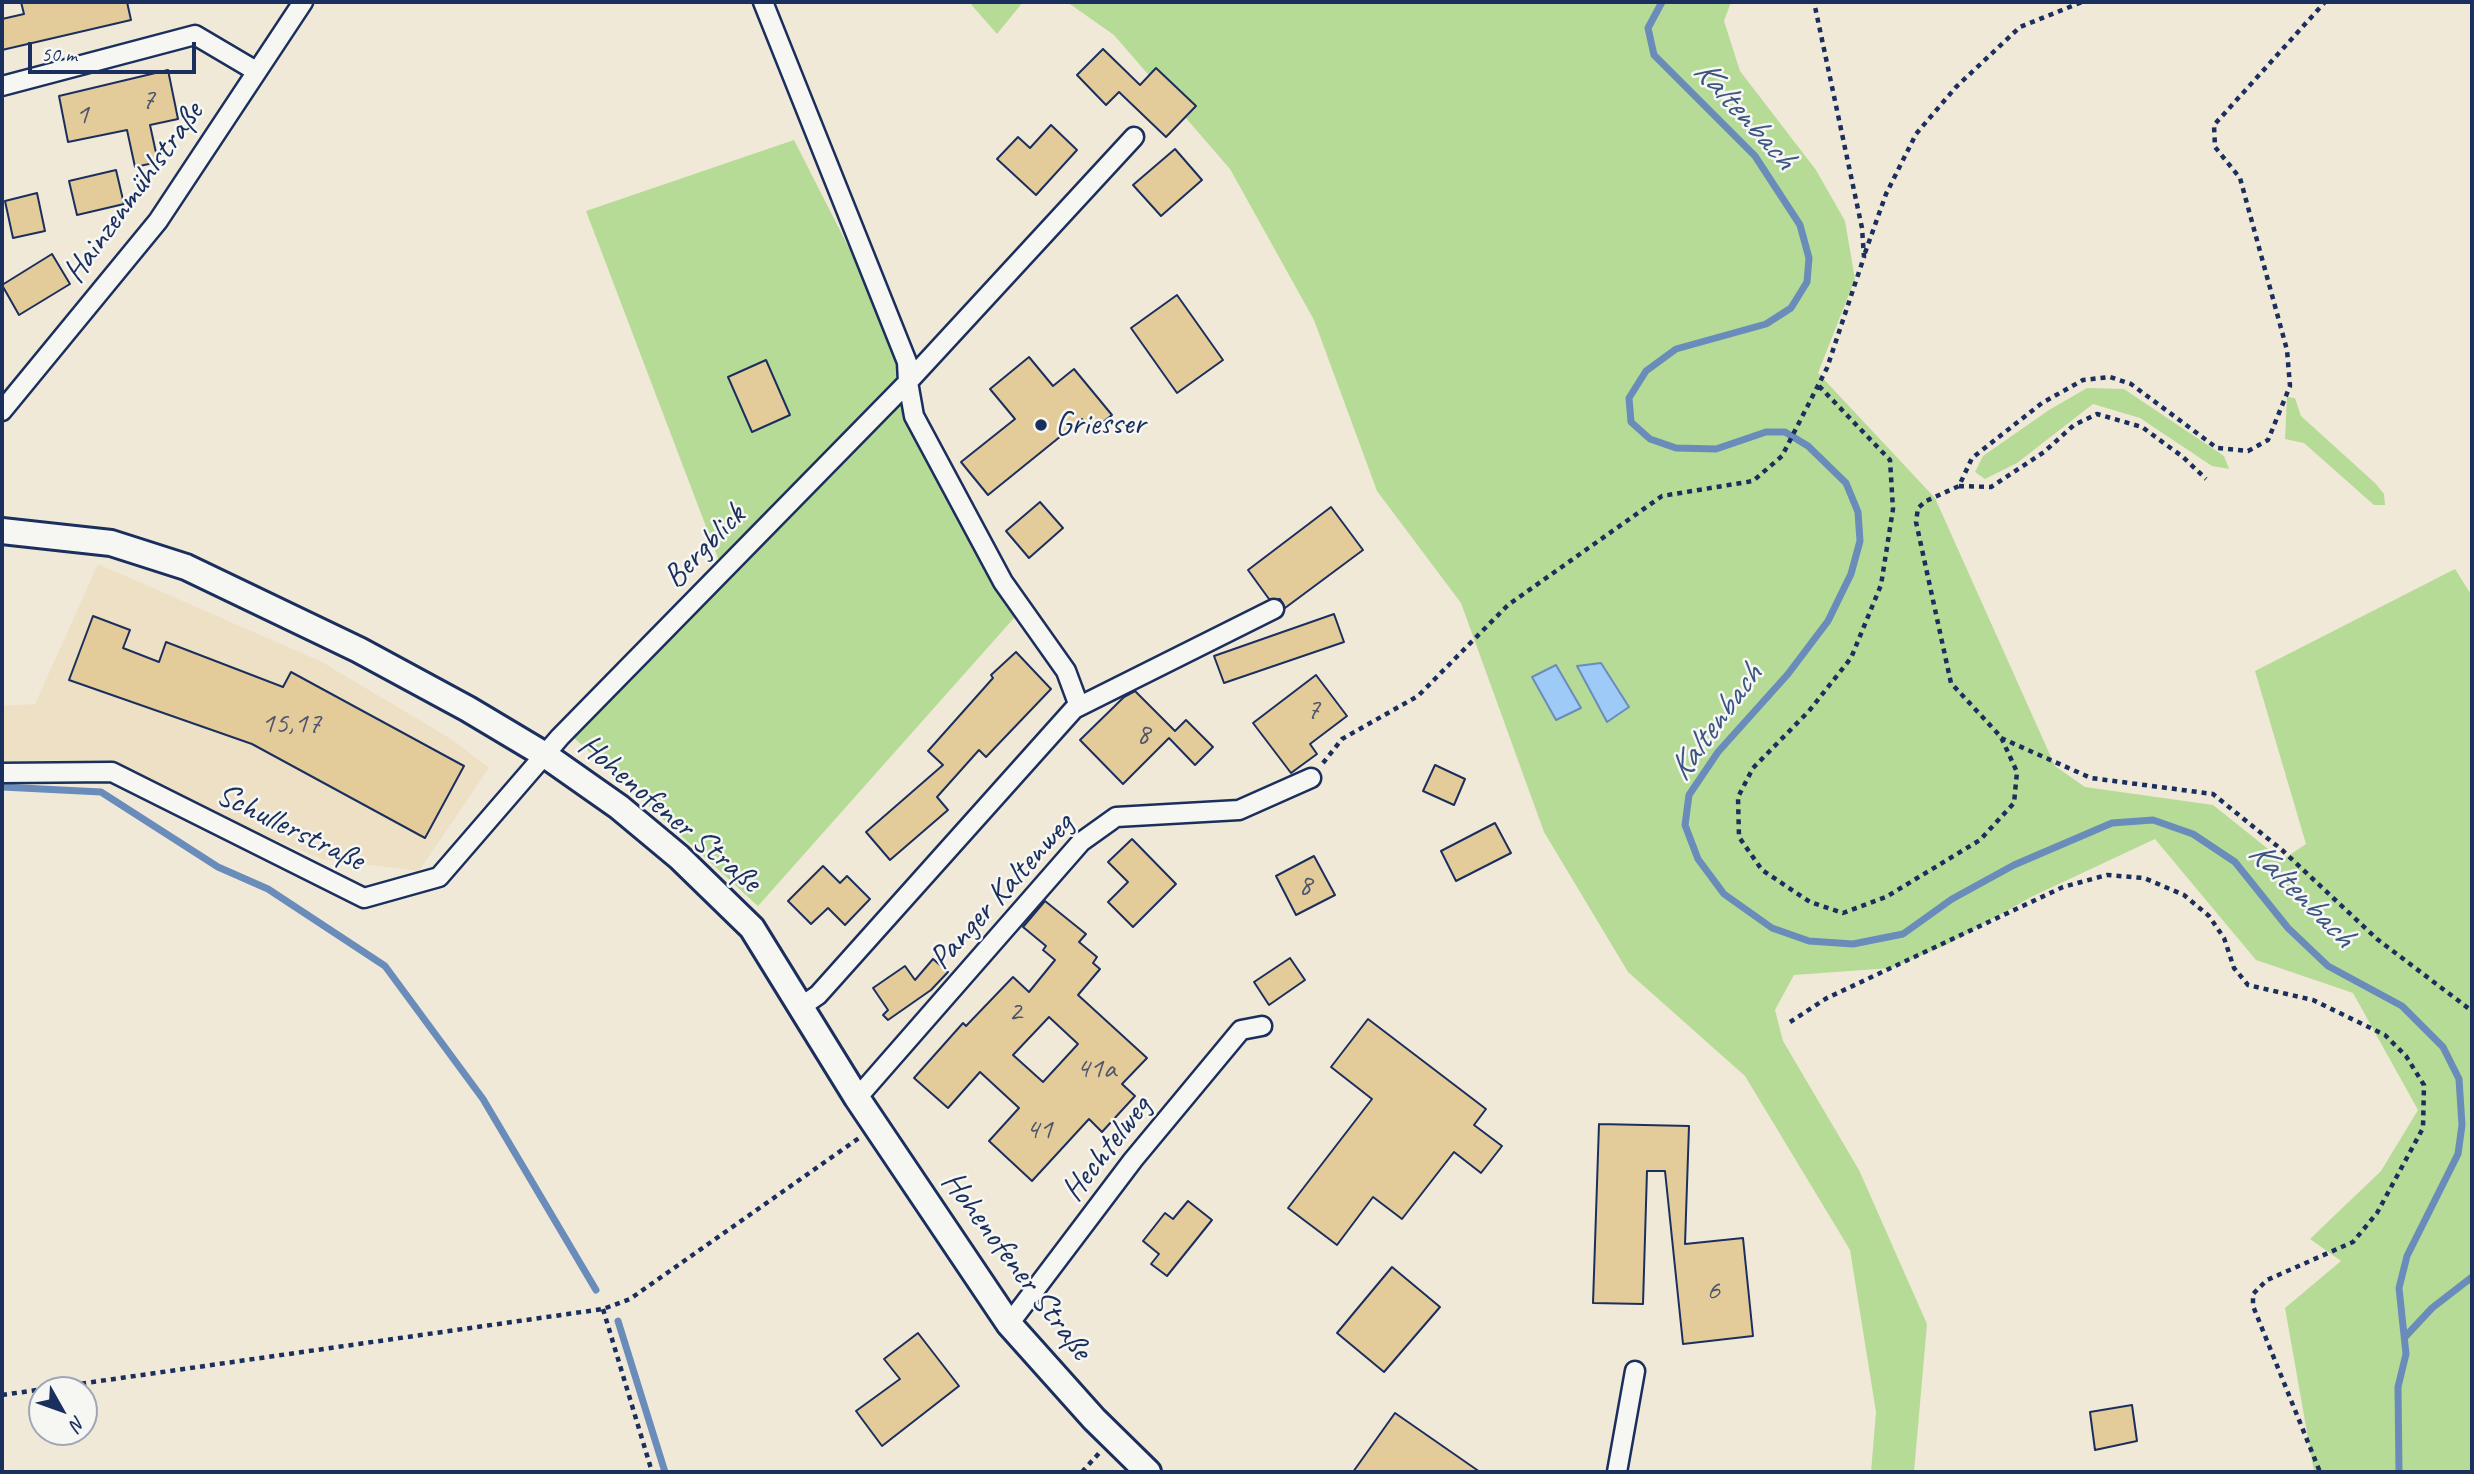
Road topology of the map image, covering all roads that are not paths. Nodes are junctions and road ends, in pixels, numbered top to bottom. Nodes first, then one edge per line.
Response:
1 (303, 2) edge
2 (763, 2) edge
3 (256, 71) junction
4 (2, 86) edge
5 (1134, 137) dead end
6 (908, 382) junction
7 (2, 411) edge
8 (2, 531) edge
9 (1274, 609) dead end
10 (1079, 706) junction
11 (545, 755) junction
12 (2, 773) edge
13 (1311, 778) road end
14 (802, 1006) junction
15 (1262, 1026) dead end
16 (857, 1098) junction
17 (1009, 1324) junction
18 (1635, 1371) dead end
19 (1147, 1472) edge
20 (1618, 1472) edge

1 - 3 street, Hainzenmühlstraße
2 - 6 street
3 - 4 street
3 - 7 street, Hainzenmühlstraße
5 - 6 street, Bergblick
6 - 10 street
6 - 11 street, Bergblick
8 - 11 main road, Hohenofener Straße
9 - 10 street
10 - 14 street
11 - 12 street, Schullerstraße
11 - 14 main road, Hohenofener Straße
13 - 16 street, Panger Kaltenweg
14 - 16 main road, Hohenofener Straße
15 - 17 street, Hechtelweg
16 - 17 main road, Hohenofener Straße
17 - 19 main road, Hohenofener Straße
18 - 20 street

